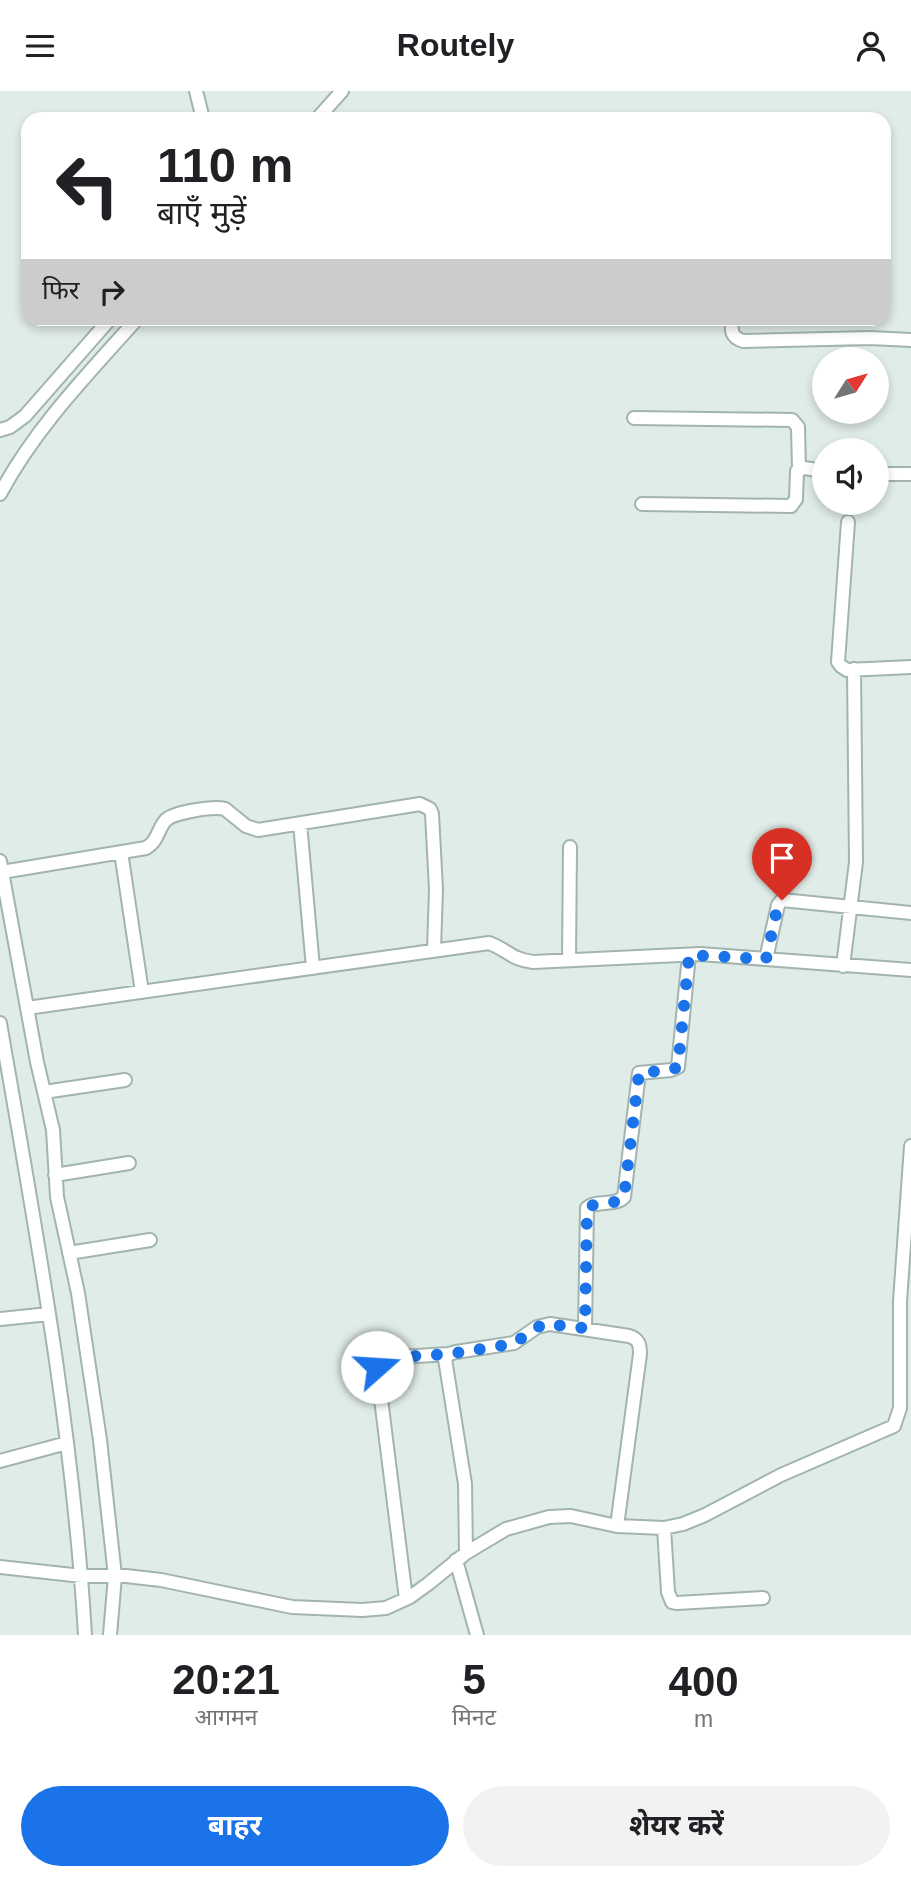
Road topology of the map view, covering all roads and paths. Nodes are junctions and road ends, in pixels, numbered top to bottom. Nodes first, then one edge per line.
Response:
1 (196, 91) edge
2 (342, 91) edge
3 (201, 112) edge
4 (323, 112) edge
5 (104, 326) edge
6 (131, 326) edge
7 (732, 326) edge
8 (911, 340) edge
9 (634, 418) dead end
10 (0, 430) edge
11 (799, 469) junction
12 (812, 470) edge
13 (889, 474) edge
14 (911, 474) edge
15 (0, 494) edge
16 (642, 504) dead end
17 (848, 522) dead end
18 (911, 667) edge
19 (854, 669) junction
20 (300, 823) junction
21 (570, 848) dead end
22 (121, 852) junction
23 (1, 866) edge
24 (849, 907) junction
25 (911, 913) edge
26 (434, 950) junction
27 (689, 955) junction
28 (766, 959) junction
29 (569, 960) junction
30 (843, 966) junction
31 (313, 968) junction
32 (911, 970) edge
33 (142, 992) junction
34 (27, 1008) junction
35 (0, 1023) edge
36 (125, 1080) dead end
37 (44, 1092) junction
38 (911, 1146) edge
39 (129, 1163) dead end
40 (55, 1175) junction
41 (908, 1207) edge
42 (150, 1240) dead end
43 (69, 1253) junction
44 (906, 1282) edge
45 (49, 1314) junction
46 (0, 1319) edge
47 (585, 1328) junction
48 (449, 1354) junction
49 (905, 1420) edge
50 (67, 1443) junction
51 (0, 1461) edge
52 (617, 1526) junction
53 (664, 1528) junction
54 (461, 1556) junction
55 (0, 1567) edge
56 (86, 1576) junction
57 (109, 1576) junction
58 (763, 1598) dead end
59 (406, 1599) junction
60 (85, 1635) edge
61 (110, 1635) edge
62 (477, 1635) edge

1 - 3 street
2 - 4 street
5 - 10 street
6 - 15 street
7 - 8 street
9 - 11 street
11 - 12 street
11 - 16 street
13 - 14 street
17 - 19 street
18 - 19 street
19 - 24 street
20 - 22 street
20 - 26 street
20 - 31 street
21 - 29 street
22 - 23 street
22 - 33 street
23 - 34 street
24 - 25 street
24 - 28 street
24 - 30 street
26 - 29 street
26 - 31 street
27 - 28 street
27 - 29 street
27 - 47 street
28 - 30 street
30 - 32 street
31 - 33 street
33 - 34 street
34 - 37 street
35 - 45 street
36 - 37 street
37 - 40 street
38 - 41 street
39 - 40 street
40 - 43 street
41 - 44 street
42 - 43 street
43 - 57 street
44 - 49 street
45 - 46 street
45 - 50 street
47 - 48 street
47 - 52 street
48 - 54 street
48 - 59 street
49 - 53 street
50 - 51 street
50 - 56 street
52 - 53 street
52 - 54 street
53 - 58 street
54 - 59 street
54 - 62 street
55 - 56 street
56 - 57 street
56 - 60 street
57 - 59 street
57 - 61 street

